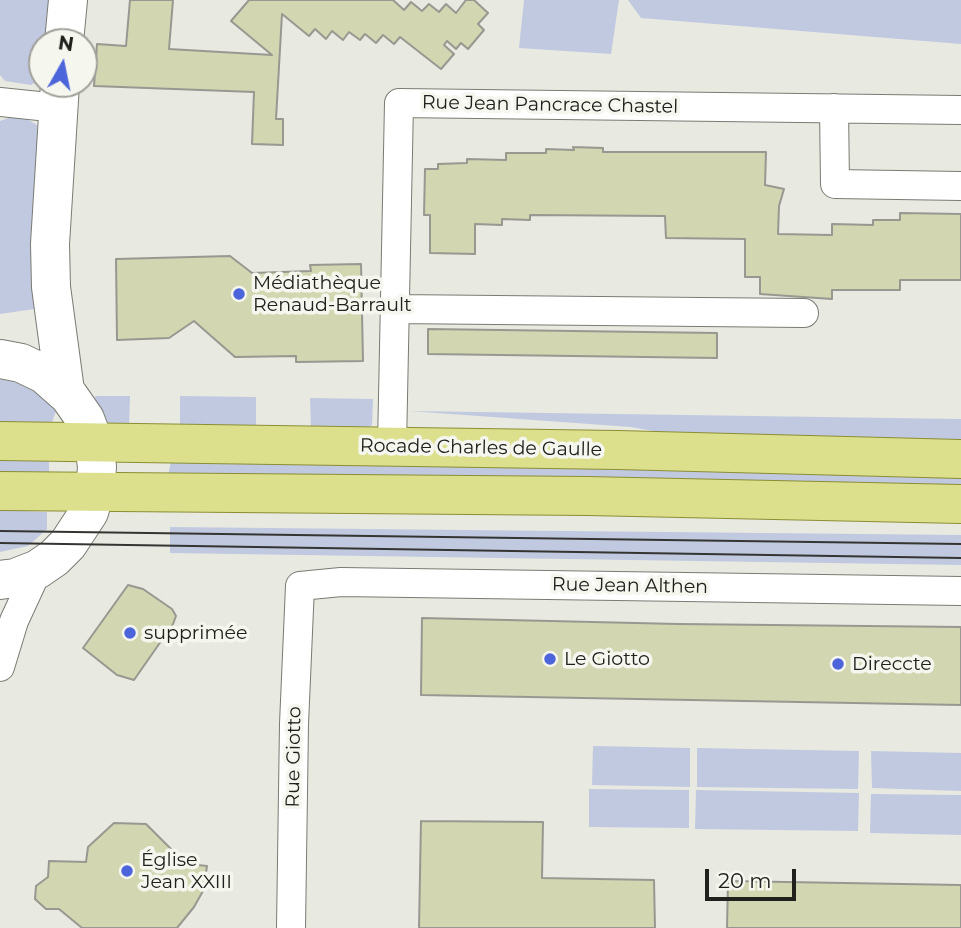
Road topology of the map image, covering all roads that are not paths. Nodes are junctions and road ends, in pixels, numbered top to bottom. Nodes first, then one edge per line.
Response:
1 (68, 0) edge
2 (65, 28) edge
3 (39, 98) edge
4 (59, 98) edge
5 (0, 102) edge
6 (834, 108) junction
7 (961, 110) edge
8 (961, 186) edge
9 (394, 309) junction
10 (804, 313) dead end
11 (0, 359) edge
12 (65, 391) junction
13 (0, 441) edge
14 (94, 443) junction
15 (391, 446) junction
16 (961, 459) edge
17 (0, 491) edge
18 (95, 492) junction
19 (961, 504) edge
20 (38, 569) junction
21 (0, 580) edge
22 (300, 586) joint
23 (961, 591) edge
24 (0, 667) edge
25 (291, 928) edge

1 - 2 street
3 - 5 street
4 - 12 street
6 - 7 street, Rue Jean Pancrace Chastel
6 - 8 street
6 - 9 street, Rue Jean Pancrace Chastel
9 - 10 street
9 - 15 street, Rue Jean Pancrace Chastel
11 - 12 street
12 - 14 street
13 - 14 main road, Rocade Charles de Gaulle
14 - 15 main road, Rocade Charles de Gaulle
14 - 18 street
15 - 16 main road, Rocade Charles de Gaulle
17 - 18 main road
18 - 19 main road
18 - 20 street
20 - 21 street
20 - 24 street
22 - 23 street, Rue Jean Althen
22 - 25 street, Rue Giotto

